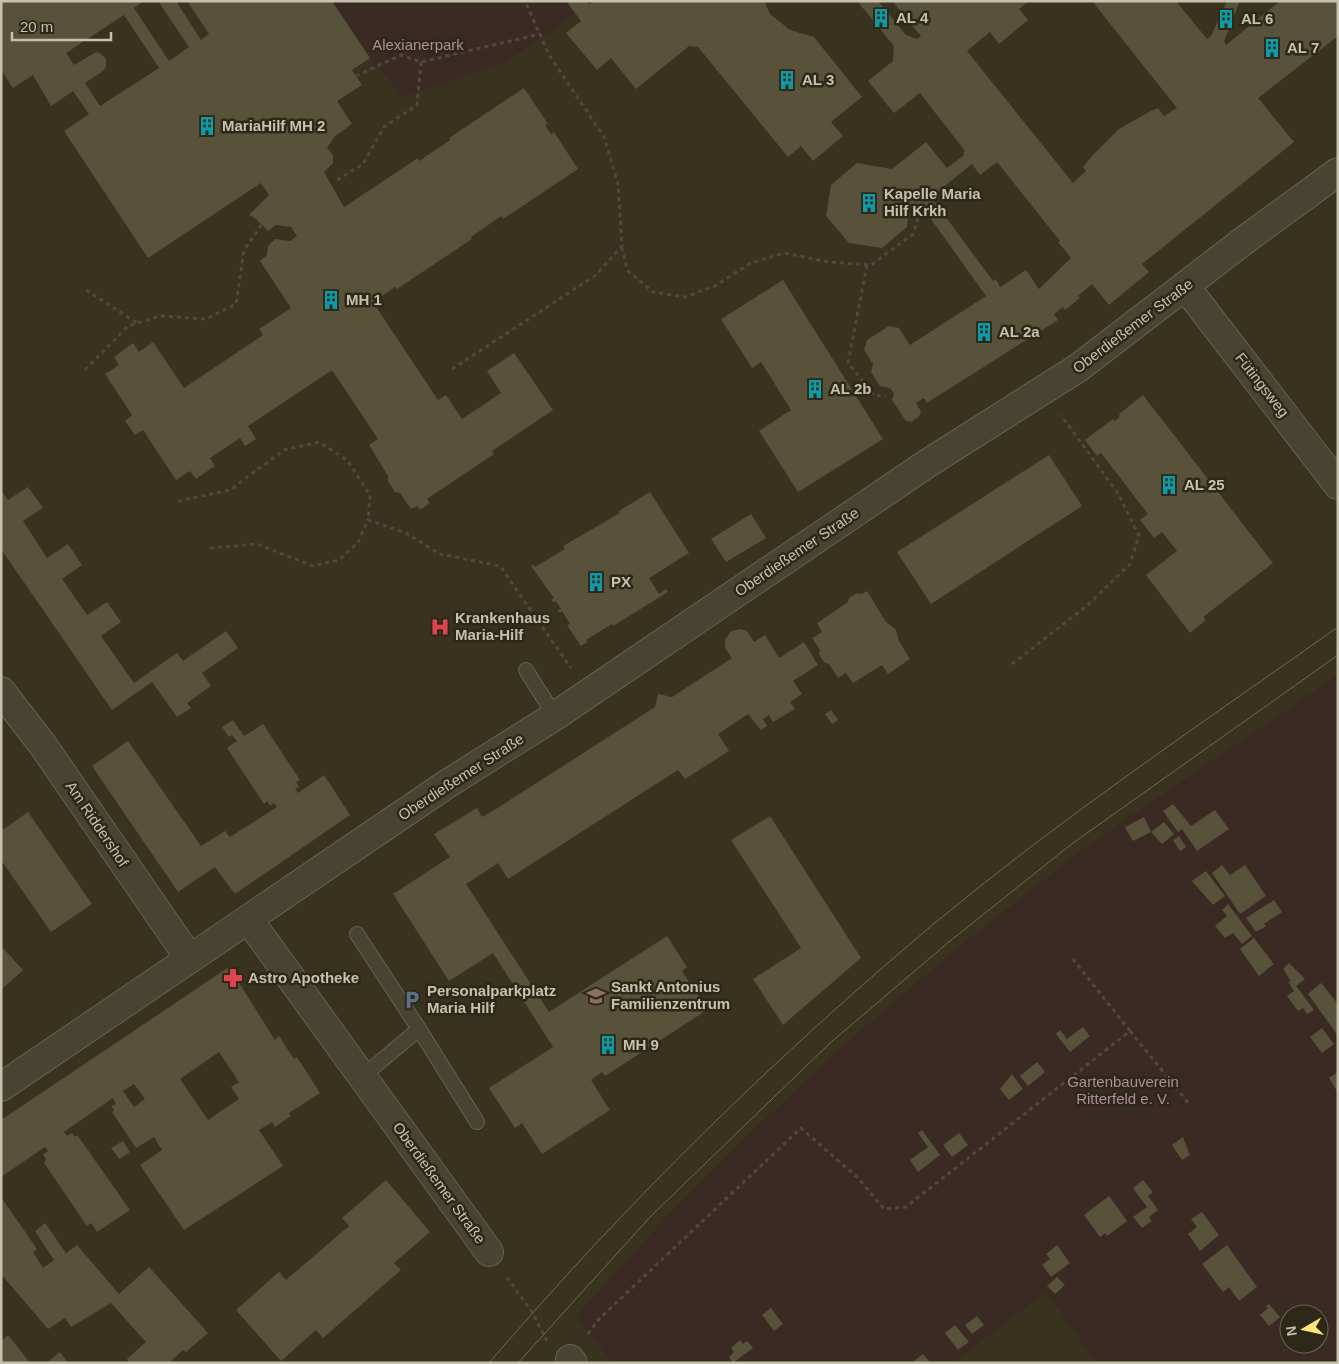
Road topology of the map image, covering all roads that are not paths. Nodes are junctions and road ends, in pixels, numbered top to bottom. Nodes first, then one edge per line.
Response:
1 (1338, 172) edge
2 (1185, 286) junction
3 (1338, 485) edge
4 (526, 670) dead end
5 (1, 691) edge
6 (555, 716) junction
7 (249, 920) junction
8 (357, 934) dead end
9 (190, 959) junction
10 (419, 1029) junction
11 (362, 1077) junction
12 (1, 1087) edge
13 (477, 1122) dead end
14 (489, 1252) road end

1 - 2 street, Oberdießemer Straße
2 - 3 street, Fütingsweg
2 - 6 street, Oberdießemer Straße
4 - 6 lane
5 - 9 street, Am Riddershof
6 - 7 street, Oberdießemer Straße
7 - 9 street, Oberdießemer Straße
7 - 11 street, Oberdießemer Straße
8 - 10 lane
9 - 12 street, Oberdießemer Straße
10 - 11 lane
10 - 13 lane
11 - 14 street, Oberdießemer Straße

